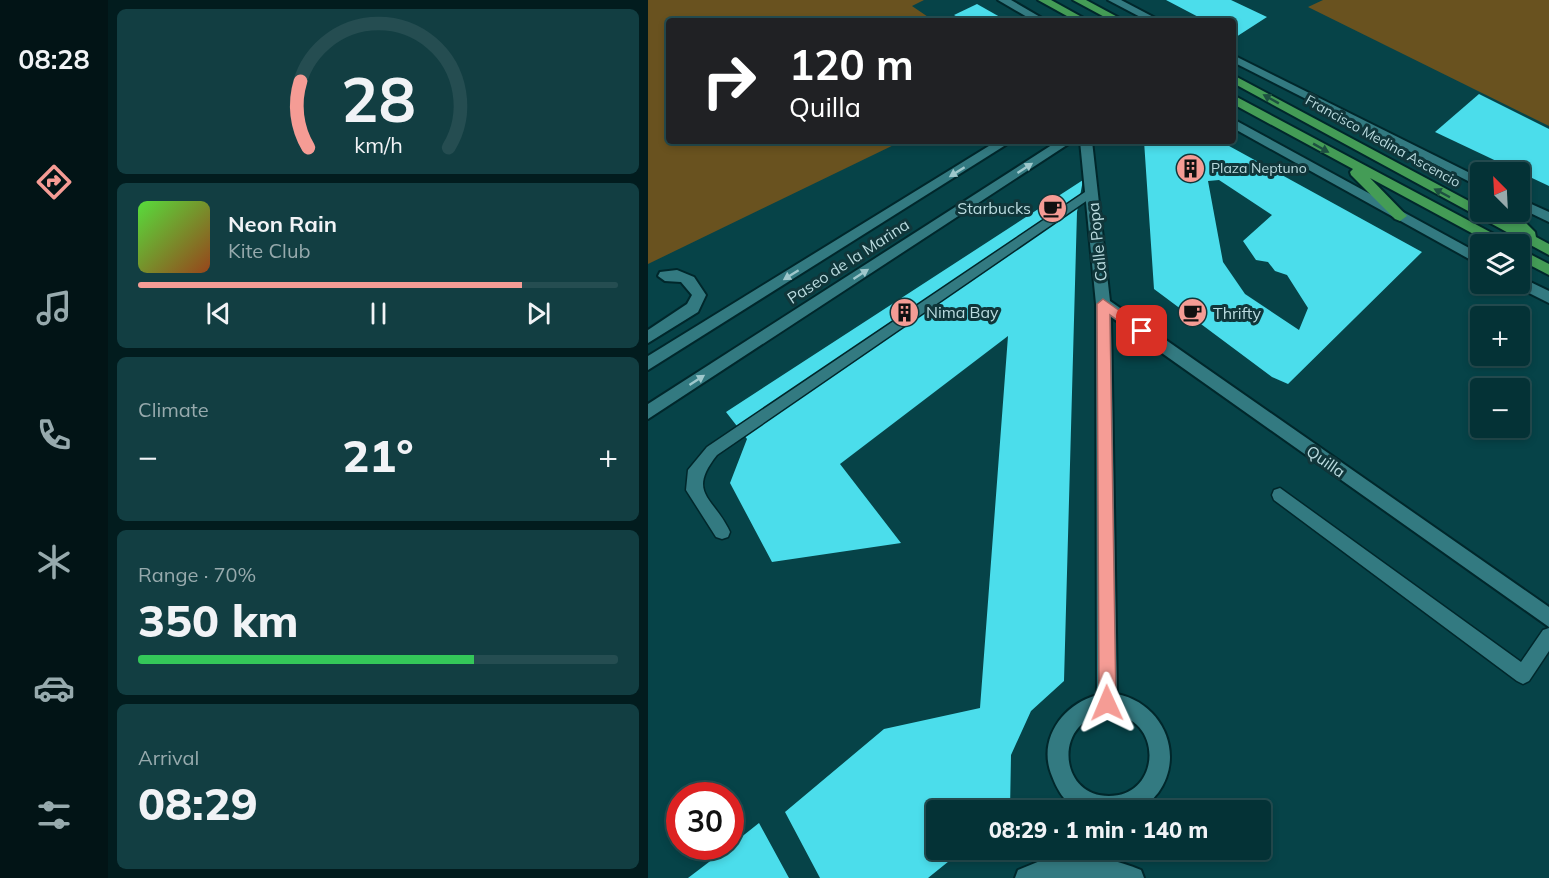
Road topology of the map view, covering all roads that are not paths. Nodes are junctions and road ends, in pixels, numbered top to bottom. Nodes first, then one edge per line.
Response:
1 (1003, 0) edge
2 (1043, 0) edge
3 (1078, 0) edge
4 (1113, 0) edge
5 (1036, 18) edge
6 (1078, 18) edge
7 (1114, 18) edge
8 (1150, 18) edge
9 (1236, 62) edge
10 (1236, 80) edge
11 (1236, 101) edge
12 (1236, 125) edge
13 (1001, 144) edge
14 (1062, 144) edge
15 (1086, 144) edge
16 (1345, 160) junction
17 (1470, 178) edge
18 (1091, 192) junction
19 (1530, 208) edge
20 (1400, 216) junction
21 (1549, 217) edge
22 (1518, 222) edge
23 (1483, 234) edge
24 (1545, 248) edge
25 (1470, 254) edge
26 (1530, 260) edge
27 (1549, 270) edge
28 (665, 276) dead end
29 (1530, 288) edge
30 (1549, 298) edge
31 (1103, 304) junction
32 (648, 337) edge
33 (648, 364) edge
34 (648, 412) edge
35 (1280, 495) dead end
36 (722, 532) dead end
37 (1549, 618) edge
38 (1549, 636) edge
39 (1107, 703) junction
40 (1026, 878) edge
41 (1133, 878) edge

1 - 5 street
2 - 6 highway
3 - 7 highway
4 - 8 street
9 - 17 street, Francisco Medina Ascencio
24 -> 10 highway, Francisco Medina Ascencio
11 -> 16 highway
12 - 20 street
13 -> 33 street, Paseo de la Marina
34 -> 14 street, Paseo de la Marina
15 - 18 street, Calle Popa
16 - 20 highway
16 - 23 highway
18 - 31 street, Calle Popa
18 - 36 lane
19 - 21 street
20 - 25 street
22 - 24 highway
26 - 27 highway
28 - 32 street
29 - 30 street
31 - 37 street, Quilla
31 - 39 street, Calle Popa
35 - 38 lane
39 - 39 street
40 - 41 street

